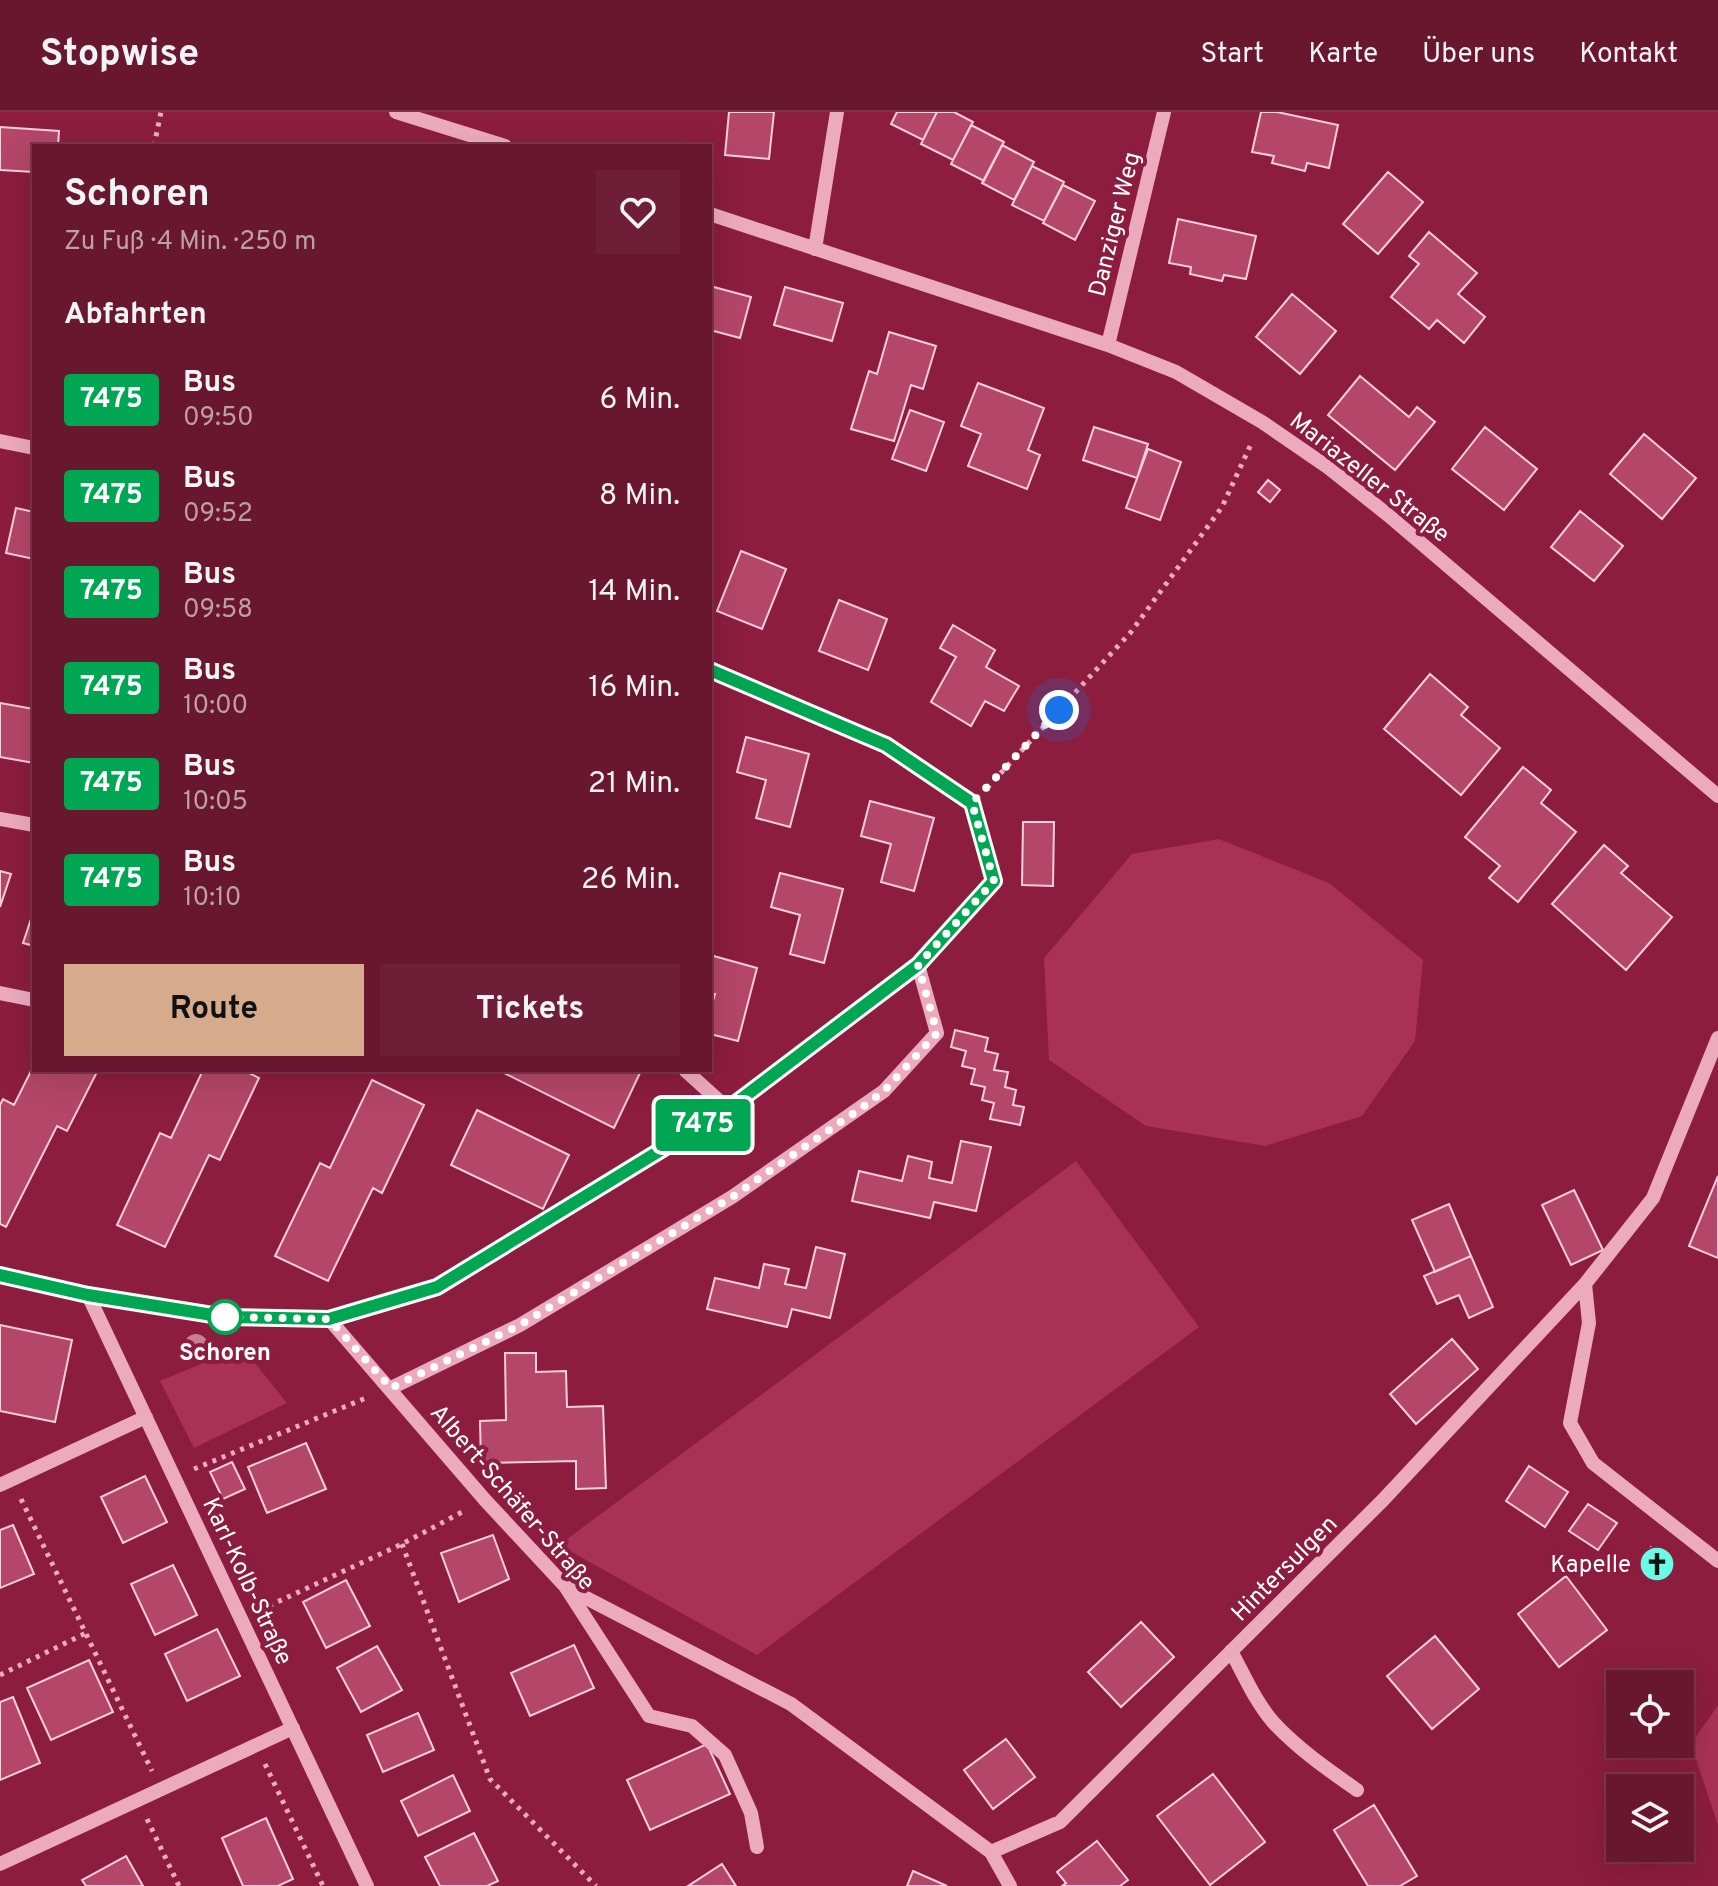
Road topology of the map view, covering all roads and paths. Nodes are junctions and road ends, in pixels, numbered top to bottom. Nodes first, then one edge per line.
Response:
1 (161, 112) edge
2 (396, 112) edge
3 (837, 112) edge
4 (1164, 112) edge
5 (154, 144) edge
6 (499, 144) edge
7 (712, 215) edge
8 (815, 249) junction
9 (1108, 345) junction
10 (1262, 422) junction
11 (0, 441) edge
12 (32, 448) edge
13 (712, 671) edge
14 (1718, 796) edge
15 (972, 803) junction
16 (0, 819) edge
17 (32, 825) edge
18 (918, 965) junction
19 (0, 993) edge
20 (32, 1000) edge
21 (1718, 1038) edge
22 (687, 1072) edge
23 (728, 1109) junction
24 (0, 1275) edge
25 (1585, 1284) junction
26 (88, 1295) junction
27 (329, 1319) junction
28 (391, 1388) junction
29 (146, 1417) junction
30 (174, 1477) junction
31 (6, 1482) edge
32 (485, 1500) junction
33 (402, 1544) junction
34 (1718, 1561) edge
35 (565, 1586) junction
36 (241, 1619) junction
37 (86, 1633) junction
38 (1231, 1651) junction
39 (0, 1675) edge
40 (293, 1728) junction
41 (256, 1745) junction
42 (161, 1789) junction
43 (1357, 1790) dead end
44 (138, 1800) junction
45 (757, 1847) dead end
46 (991, 1852) junction
47 (0, 1864) edge
48 (179, 1886) edge
49 (323, 1886) edge
50 (367, 1886) edge
51 (596, 1886) edge
52 (1010, 1886) edge

1 - 5 path
2 - 6 street
3 - 8 street
4 - 9 street, Danziger Weg
7 - 8 street, Mariazeller Straße
8 - 9 street, Mariazeller Straße
9 - 10 street, Mariazeller Straße
10 - 14 street, Mariazeller Straße
10 - 15 path
11 - 12 street
13 - 15 street
15 - 18 street
16 - 17 street
18 - 23 street
18 - 28 street
19 - 20 street
21 - 25 street, Hintersulgen
22 - 23 street
23 - 27 street
24 - 26 street
25 - 34 street
25 - 38 street, Hintersulgen
26 - 27 street
26 - 29 street, Karl-Kolb-Straße
27 - 28 street, Albert-Schäfer-Straße
28 - 30 path
28 - 32 street, Albert-Schäfer-Straße
29 - 30 street, Karl-Kolb-Straße
29 - 31 street
30 - 36 street, Karl-Kolb-Straße
31 - 37 path
32 - 33 path
32 - 35 street, Albert-Schäfer-Straße
33 - 36 path
33 - 51 path
35 - 45 street, Albert-Schäfer-Straße
35 - 46 street
36 - 40 street, Karl-Kolb-Straße
37 - 39 path
37 - 42 path
38 - 43 street
38 - 46 street, Hintersulgen
40 - 41 street
40 - 50 street, Karl-Kolb-Straße
41 - 42 street
41 - 49 path
42 - 44 street
44 - 47 street
44 - 48 path
46 - 52 street

